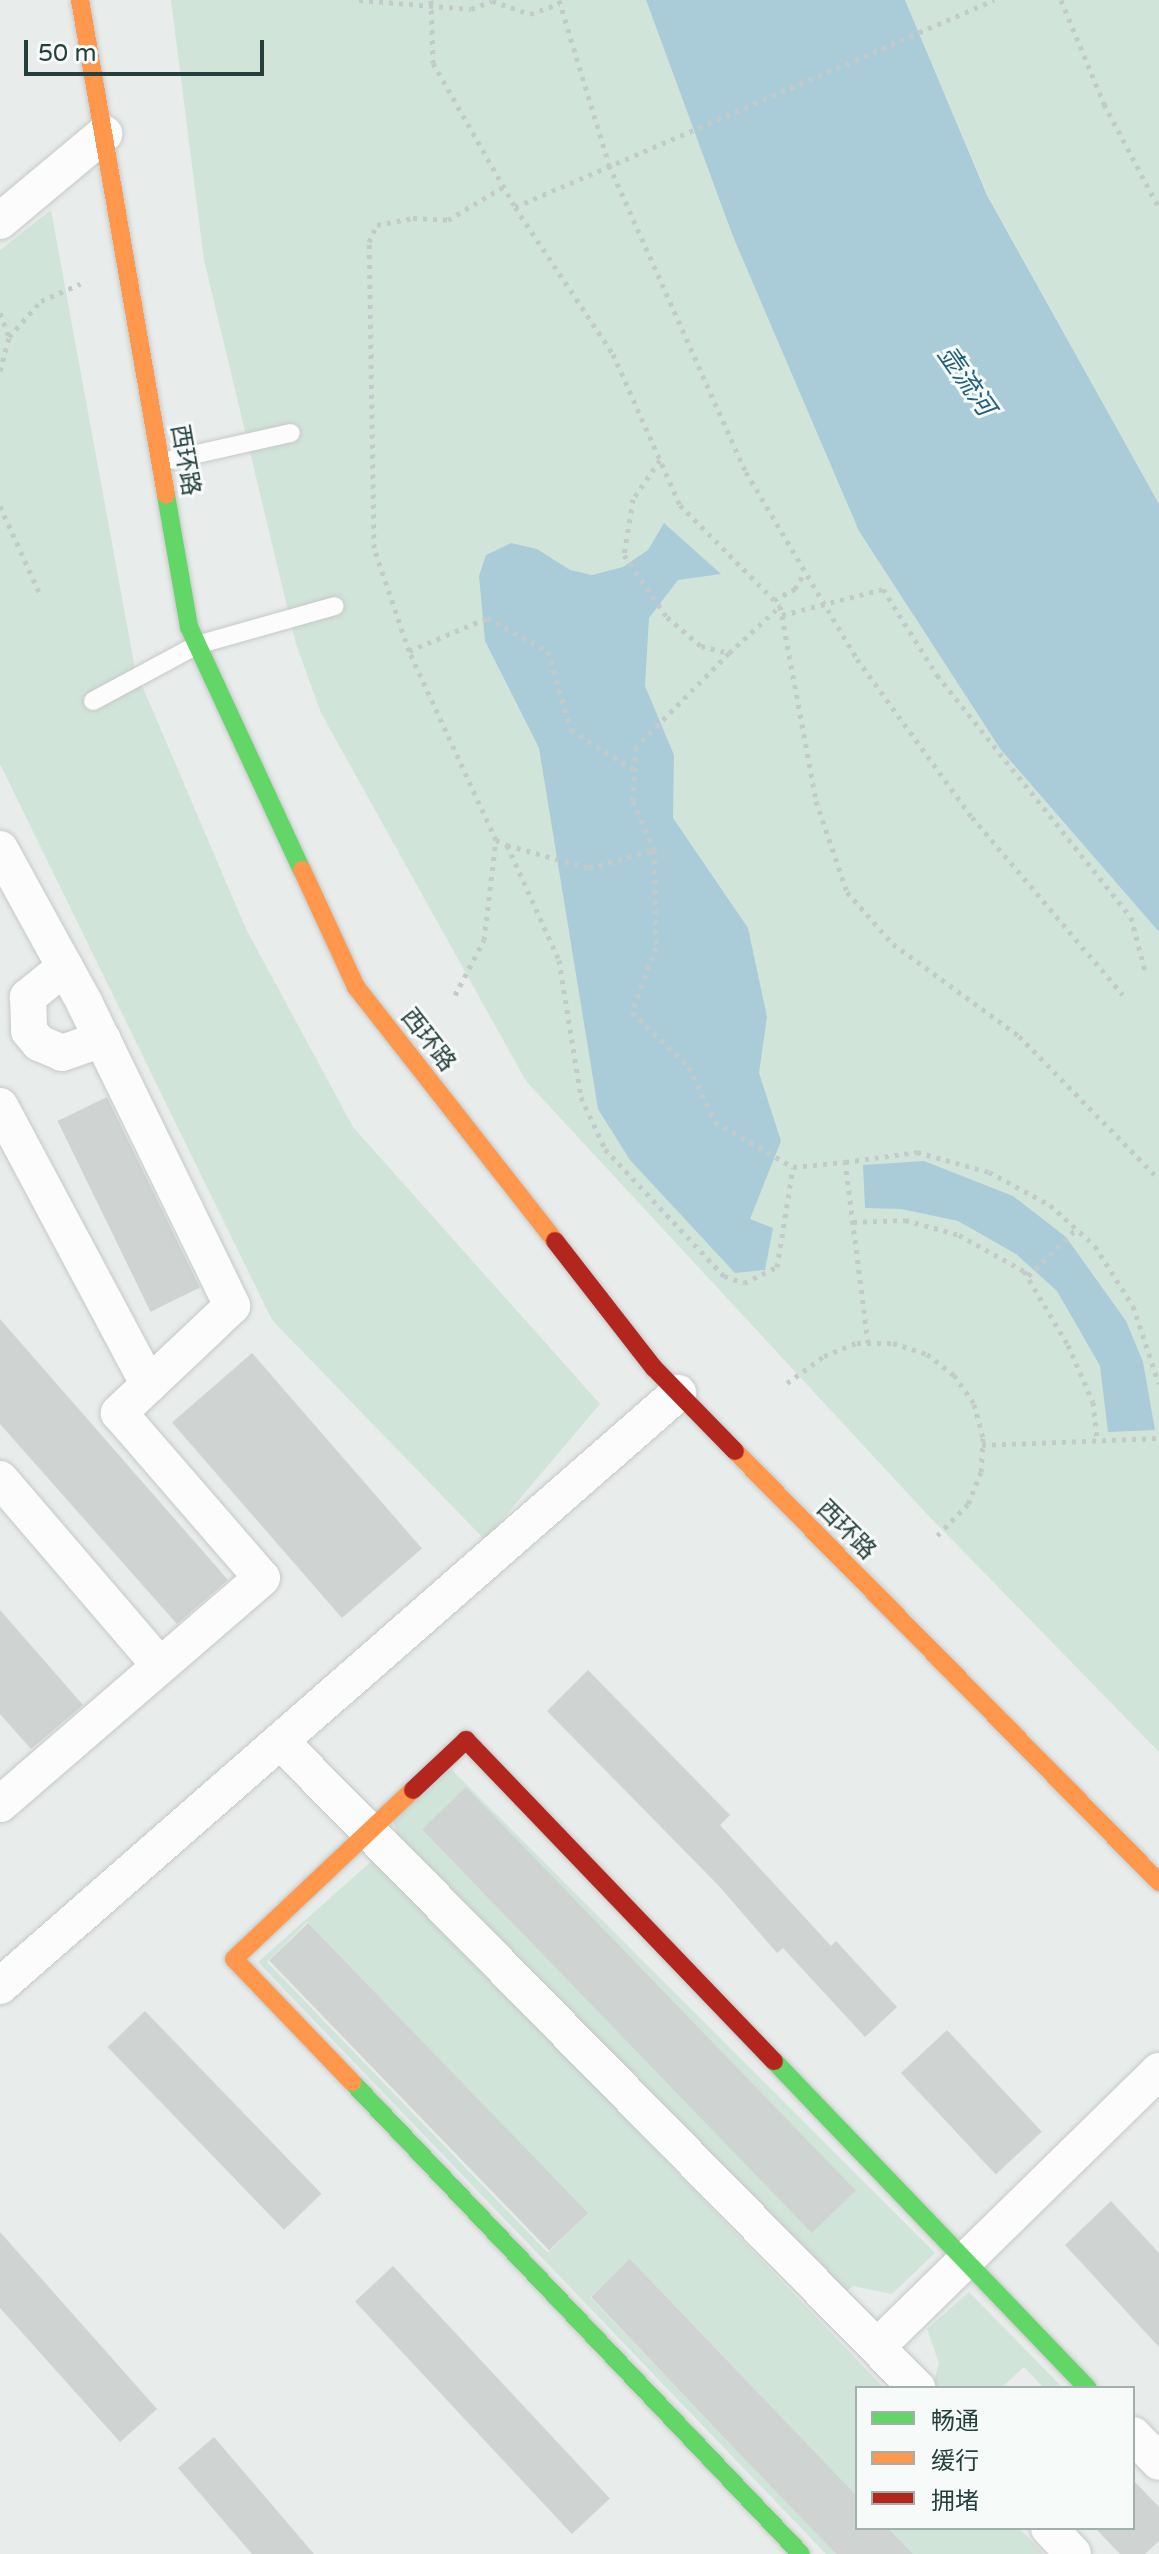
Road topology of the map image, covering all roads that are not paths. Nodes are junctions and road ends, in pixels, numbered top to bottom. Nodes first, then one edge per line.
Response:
1 (80, 0) edge
2 (104, 134) junction
3 (0, 221) edge
4 (291, 433) dead end
5 (161, 462) junction
6 (335, 606) dead end
7 (197, 645) junction
8 (93, 701) dead end
9 (0, 849) edge
10 (65, 967) junction
11 (15, 1038) edge
12 (103, 1039) junction
13 (0, 1106) edge
14 (149, 1385) junction
15 (678, 1393) junction
16 (0, 1479) edge
17 (160, 1666) junction
18 (281, 1742) junction
19 (6, 1787) edge
20 (369, 1832) junction
21 (1159, 1882) edge
22 (0, 1986) edge
23 (1159, 2071) edge
24 (965, 2260) junction
25 (878, 2346) junction
26 (915, 2386) edge
27 (1086, 2386) edge
28 (1135, 2437) edge
29 (1159, 2462) edge
30 (1051, 2530) edge
31 (801, 2554) edge
32 (1073, 2554) edge

1 - 2 main road, 西环路
2 - 3 street
2 - 5 main road, 西环路
4 - 5 lane
5 - 7 main road, 西环路
6 - 7 lane
7 - 8 lane
7 - 15 main road, 西环路
9 - 10 street
10 - 11 street
10 - 12 street
11 - 12 street
12 - 14 street
13 - 14 street
14 - 17 street
15 - 18 street
15 - 21 main road, 西环路
16 - 17 street
17 - 19 street
18 - 20 street
18 - 22 street
20 - 24 main road
20 - 25 street
20 - 31 main road
23 - 24 street
24 - 25 street
24 - 27 main road
25 - 26 street
28 - 29 street
30 - 32 street

